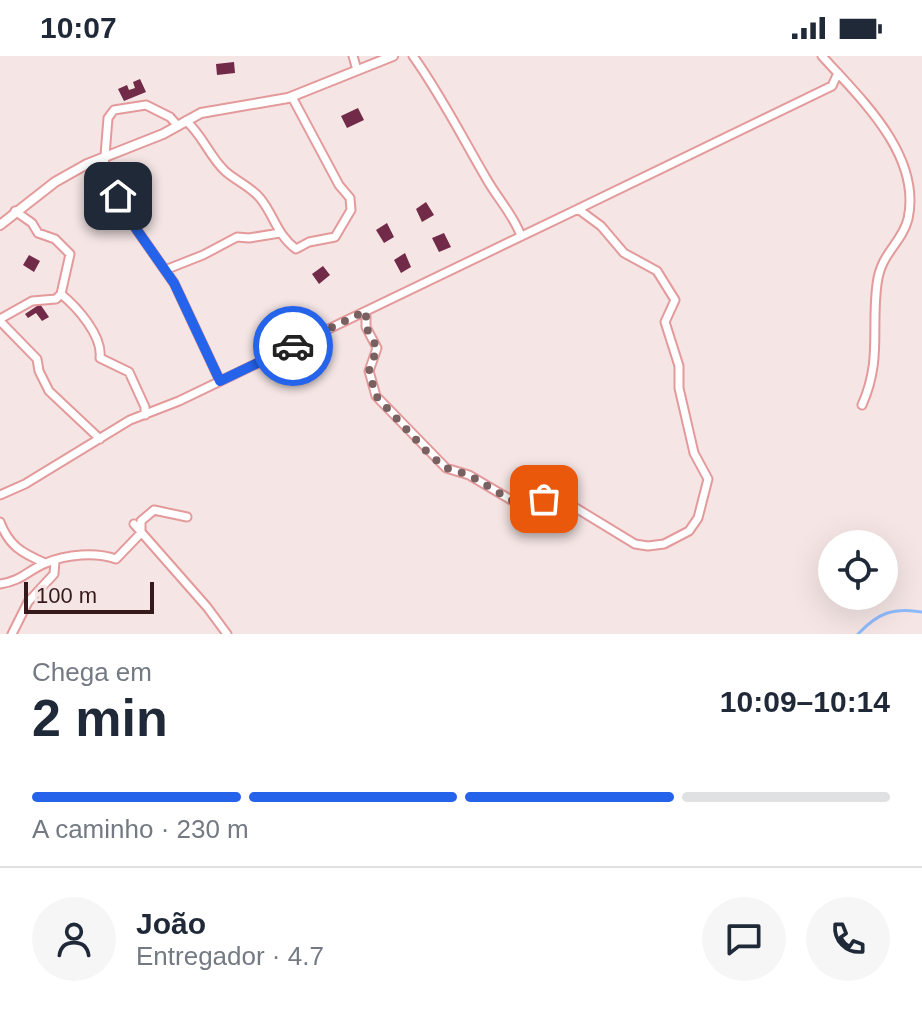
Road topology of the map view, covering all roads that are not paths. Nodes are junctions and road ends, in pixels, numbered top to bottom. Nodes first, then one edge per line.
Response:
1 (353, 56) edge
2 (393, 56) edge
3 (413, 56) edge
4 (822, 56) edge
5 (357, 70) junction
6 (838, 73) junction
7 (292, 97) junction
8 (182, 123) junction
9 (104, 158) junction
10 (578, 209) junction
11 (15, 211) junction
12 (0, 225) edge
13 (280, 233) junction
14 (521, 236) junction
15 (165, 270) junction
16 (61, 294) junction
17 (366, 311) junction
18 (0, 320) edge
19 (220, 381) junction
20 (862, 405) dead end
21 (145, 415) junction
22 (100, 439) junction
23 (0, 495) edge
24 (187, 517) dead end
25 (0, 522) edge
26 (134, 524) dead end
27 (141, 533) junction
28 (55, 561) junction
29 (45, 563) junction
30 (0, 584) edge
31 (12, 634) edge
32 (227, 634) edge

1 - 5 street
2 - 5 street
3 - 14 street
4 - 6 street
5 - 7 street
6 - 10 street
6 - 20 street
7 - 8 street
7 - 13 street
8 - 9 street
8 - 9 street
8 - 13 street
9 - 11 street
9 - 15 street
10 - 14 street
10 - 17 street
11 - 12 street
11 - 16 street
13 - 15 street
14 - 17 street
15 - 19 street
16 - 18 street
16 - 21 street
17 - 19 street
18 - 22 street
19 - 21 street
21 - 22 street
22 - 23 street
24 - 27 street
25 - 29 street
26 - 27 street
27 - 28 street
27 - 32 street
28 - 29 street
28 - 31 street
29 - 30 street

